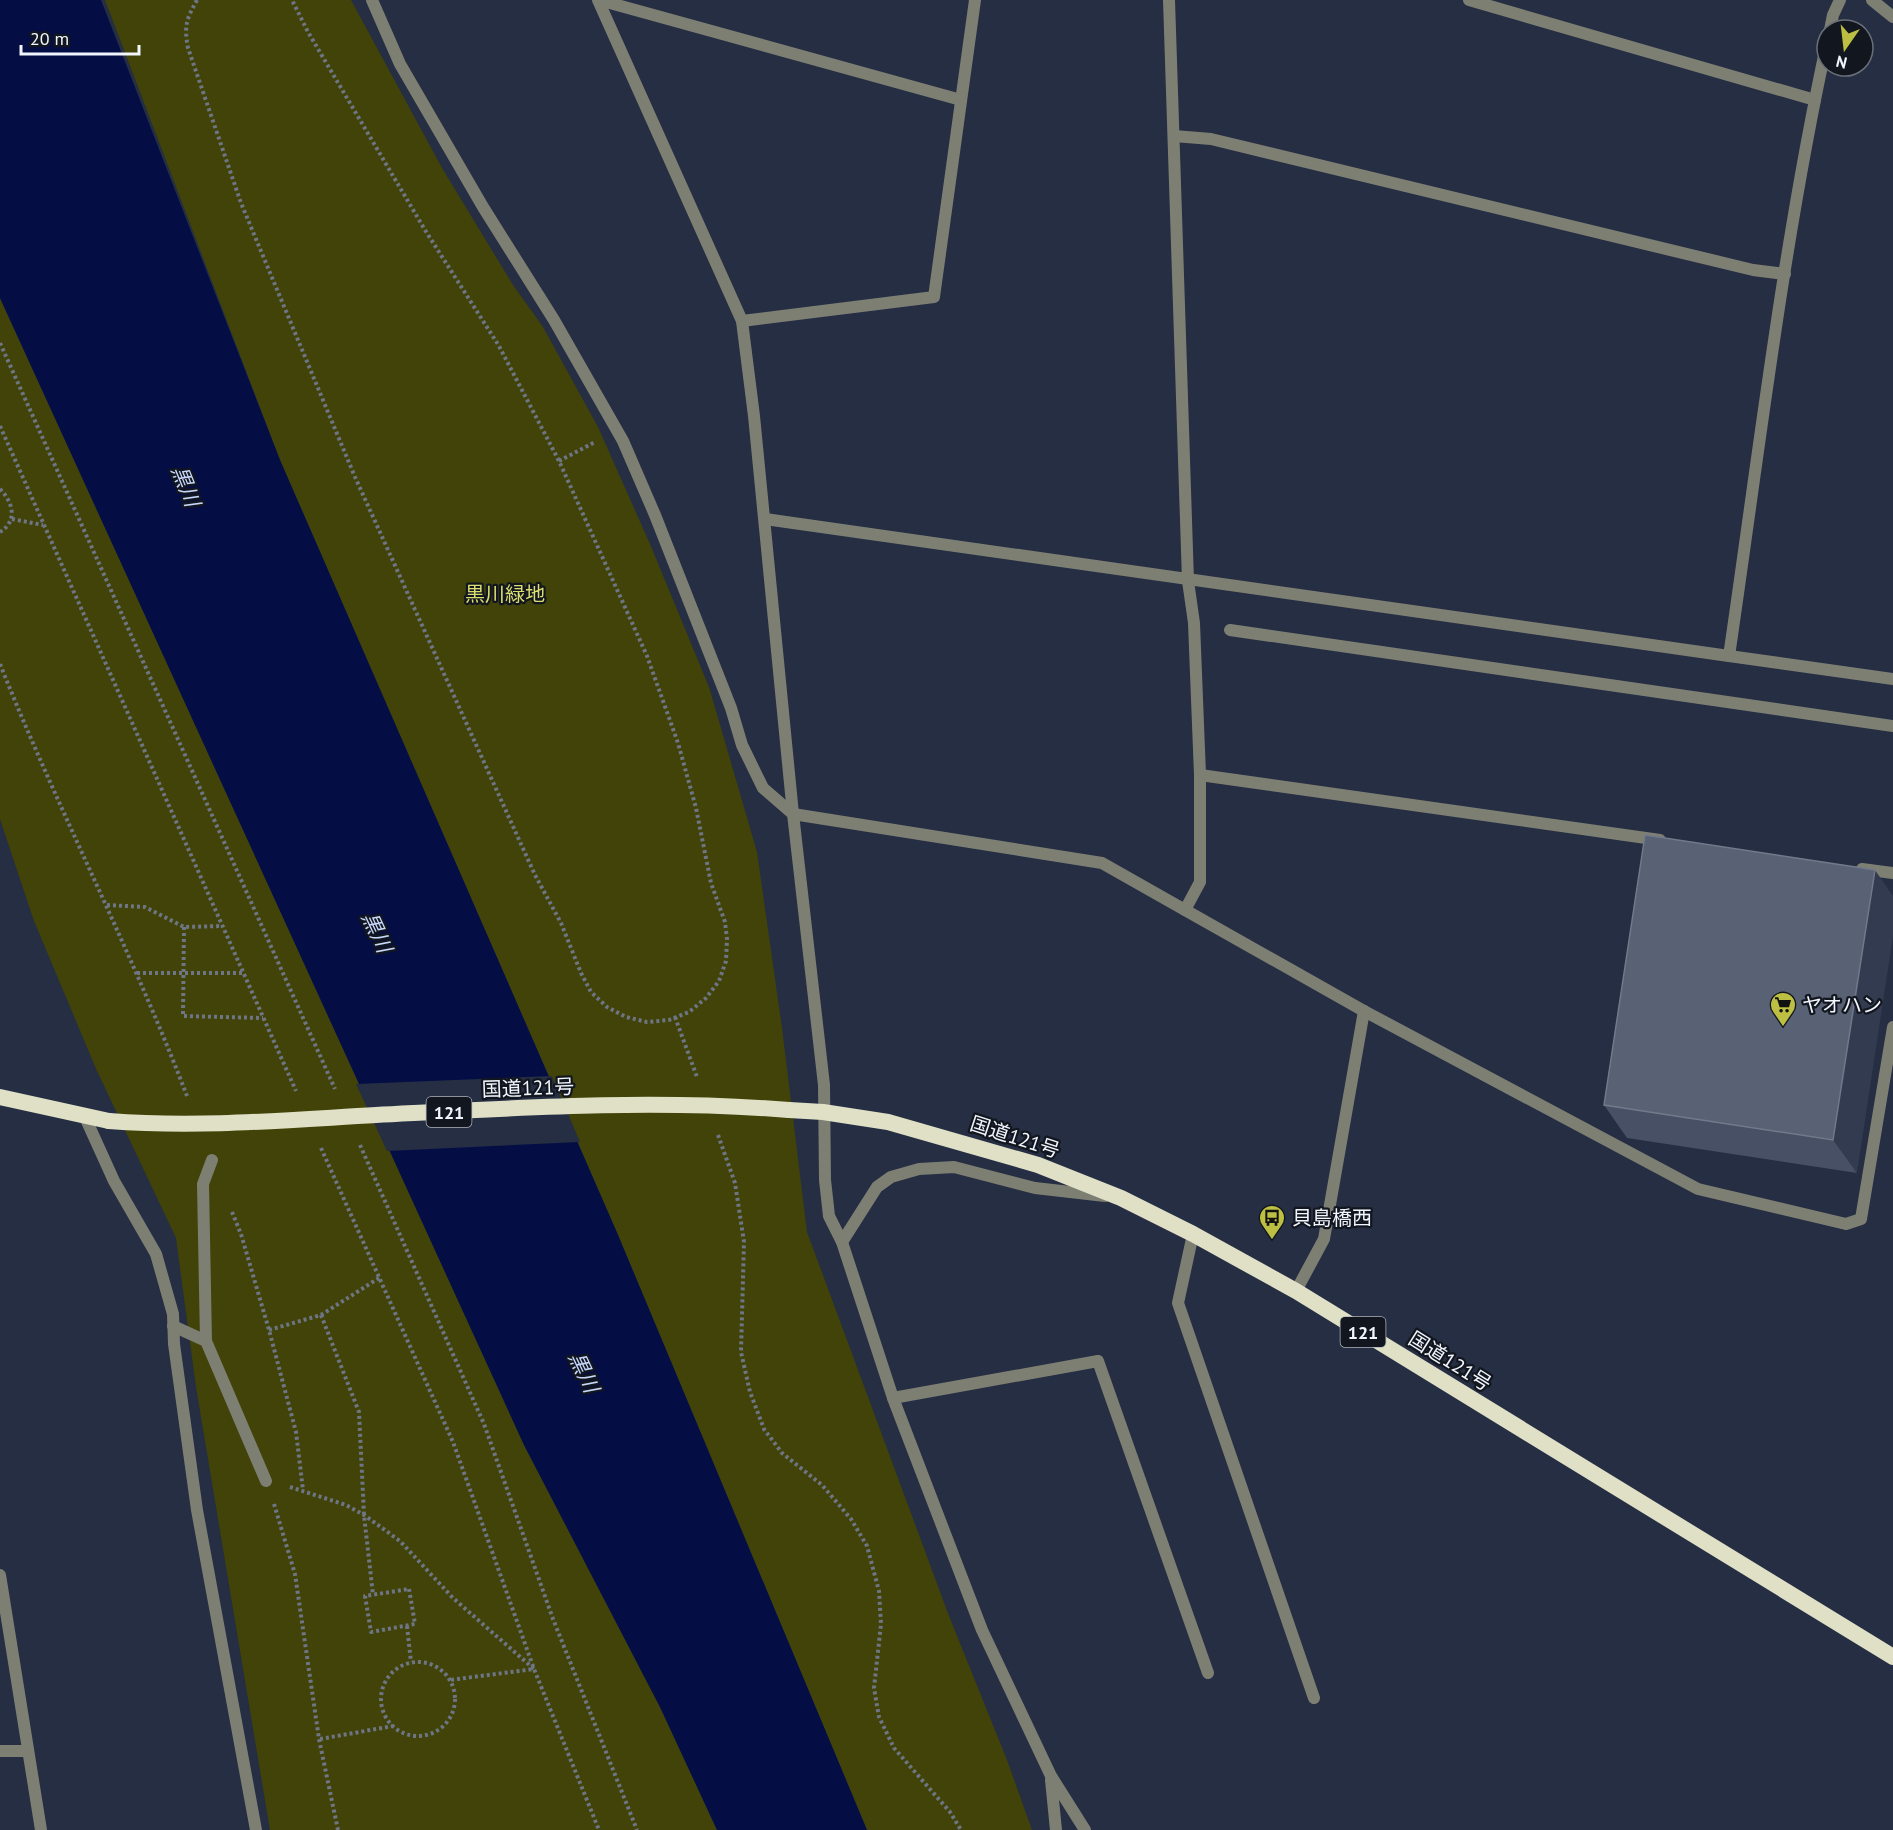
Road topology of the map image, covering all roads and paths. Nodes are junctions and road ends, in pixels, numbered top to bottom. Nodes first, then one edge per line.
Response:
1 (197, 0) edge
2 (292, 0) edge
3 (372, 0) edge
4 (598, 0) edge
5 (975, 0) edge
6 (1169, 0) edge
7 (1469, 0) edge
8 (1840, 0) edge
9 (1872, 0) edge
10 (1893, 17) edge
11 (1832, 18) edge
12 (1820, 78) edge
13 (961, 100) junction
14 (1815, 100) junction
15 (1174, 136) junction
16 (1785, 274) junction
17 (742, 321) junction
18 (0, 343) edge
19 (602, 438) dead end
20 (559, 461) junction
21 (0, 489) edge
22 (12, 519) junction
23 (765, 519) junction
24 (44, 525) dead end
25 (0, 532) edge
26 (1188, 580) junction
27 (1230, 630) dead end
28 (1729, 657) junction
29 (0, 664) edge
30 (1893, 679) edge
31 (1893, 726) edge
32 (1200, 774) junction
33 (793, 814) junction
34 (1669, 842) edge
35 (1846, 867) edge
36 (1893, 873) edge
37 (107, 905) junction
38 (1185, 910) junction
39 (222, 926) dead end
40 (184, 927) junction
41 (137, 973) junction
42 (183, 973) junction
43 (243, 973) dead end
44 (1364, 1011) junction
45 (263, 1017) dead end
46 (675, 1017) junction
47 (1893, 1027) edge
48 (699, 1083) dead end
49 (335, 1090) dead end
50 (0, 1097) edge
51 (188, 1099) dead end
52 (823, 1112) junction
53 (85, 1117) junction
54 (715, 1128) dead end
55 (360, 1145) dead end
56 (212, 1160) joint
57 (1121, 1198) junction
58 (1193, 1234) junction
59 (842, 1242) junction
60 (379, 1278) dead end
61 (1296, 1292) junction
62 (321, 1315) junction
63 (173, 1326) junction
64 (269, 1330) junction
65 (206, 1341) junction
66 (892, 1398) junction
67 (266, 1481) junction
68 (303, 1490) junction
69 (364, 1515) junction
70 (0, 1575) edge
71 (373, 1595) junction
72 (407, 1626) junction
73 (1893, 1657) edge
74 (411, 1662) junction
75 (1208, 1673) dead end
76 (450, 1680) junction
77 (1314, 1698) dead end
78 (393, 1726) junction
79 (319, 1738) junction
80 (0, 1751) edge
81 (28, 1751) junction
82 (1050, 1776) junction
83 (40, 1830) edge
84 (256, 1830) edge
85 (338, 1830) edge
86 (637, 1830) edge
87 (961, 1830) edge
88 (1056, 1830) edge
89 (1085, 1830) edge

1 - 46 path
2 - 20 path
3 - 33 street
4 - 13 street
4 - 17 street
5 - 13 street
6 - 15 street
7 - 14 street
8 - 11 street
9 - 10 street
12 - 14 street
13 - 17 street
14 - 16 street
15 - 16 street
15 - 26 street
16 - 28 street
17 - 23 street
18 - 49 path
19 - 20 path
20 - 46 path
21 - 22 path
22 - 24 path
22 - 25 path
23 - 26 street
23 - 33 street
26 - 28 street
26 - 32 street
27 - 31 street
28 - 30 street
29 - 37 path
32 - 34 street
32 - 38 street
33 - 38 street
33 - 52 street
35 - 36 street
37 - 40 path
37 - 41 path
38 - 44 street
39 - 40 path
40 - 42 path
41 - 42 path
41 - 51 path
42 - 43 path
42 - 45 path
44 - 47 street
44 - 61 street
46 - 48 path
50 - 53 highway, 国道121号 / 121
52 - 53 highway, 国道121号 / 121, bridge
52 - 57 highway, 国道121号 / 121
52 - 59 street
53 - 63 street
54 - 87 path
55 - 86 path
56 - 64 path
56 - 65 street
57 - 58 highway, 国道121号 / 121
57 - 59 street
58 - 61 highway, 国道121号 / 121
58 - 77 street
59 - 66 street
60 - 62 path
61 - 73 highway, 国道121号 / 121
62 - 64 path
62 - 69 path
63 - 65 street
63 - 84 street
64 - 68 path
65 - 67 street
66 - 75 street
66 - 82 street
67 - 68 path
67 - 79 path
68 - 69 path
69 - 71 path
69 - 76 path
70 - 81 street
71 - 72 path
71 - 72 path
72 - 74 path
74 - 76 path
74 - 78 path
76 - 78 path
78 - 79 path
79 - 85 path
80 - 81 street
81 - 83 street
82 - 88 street
82 - 89 street

